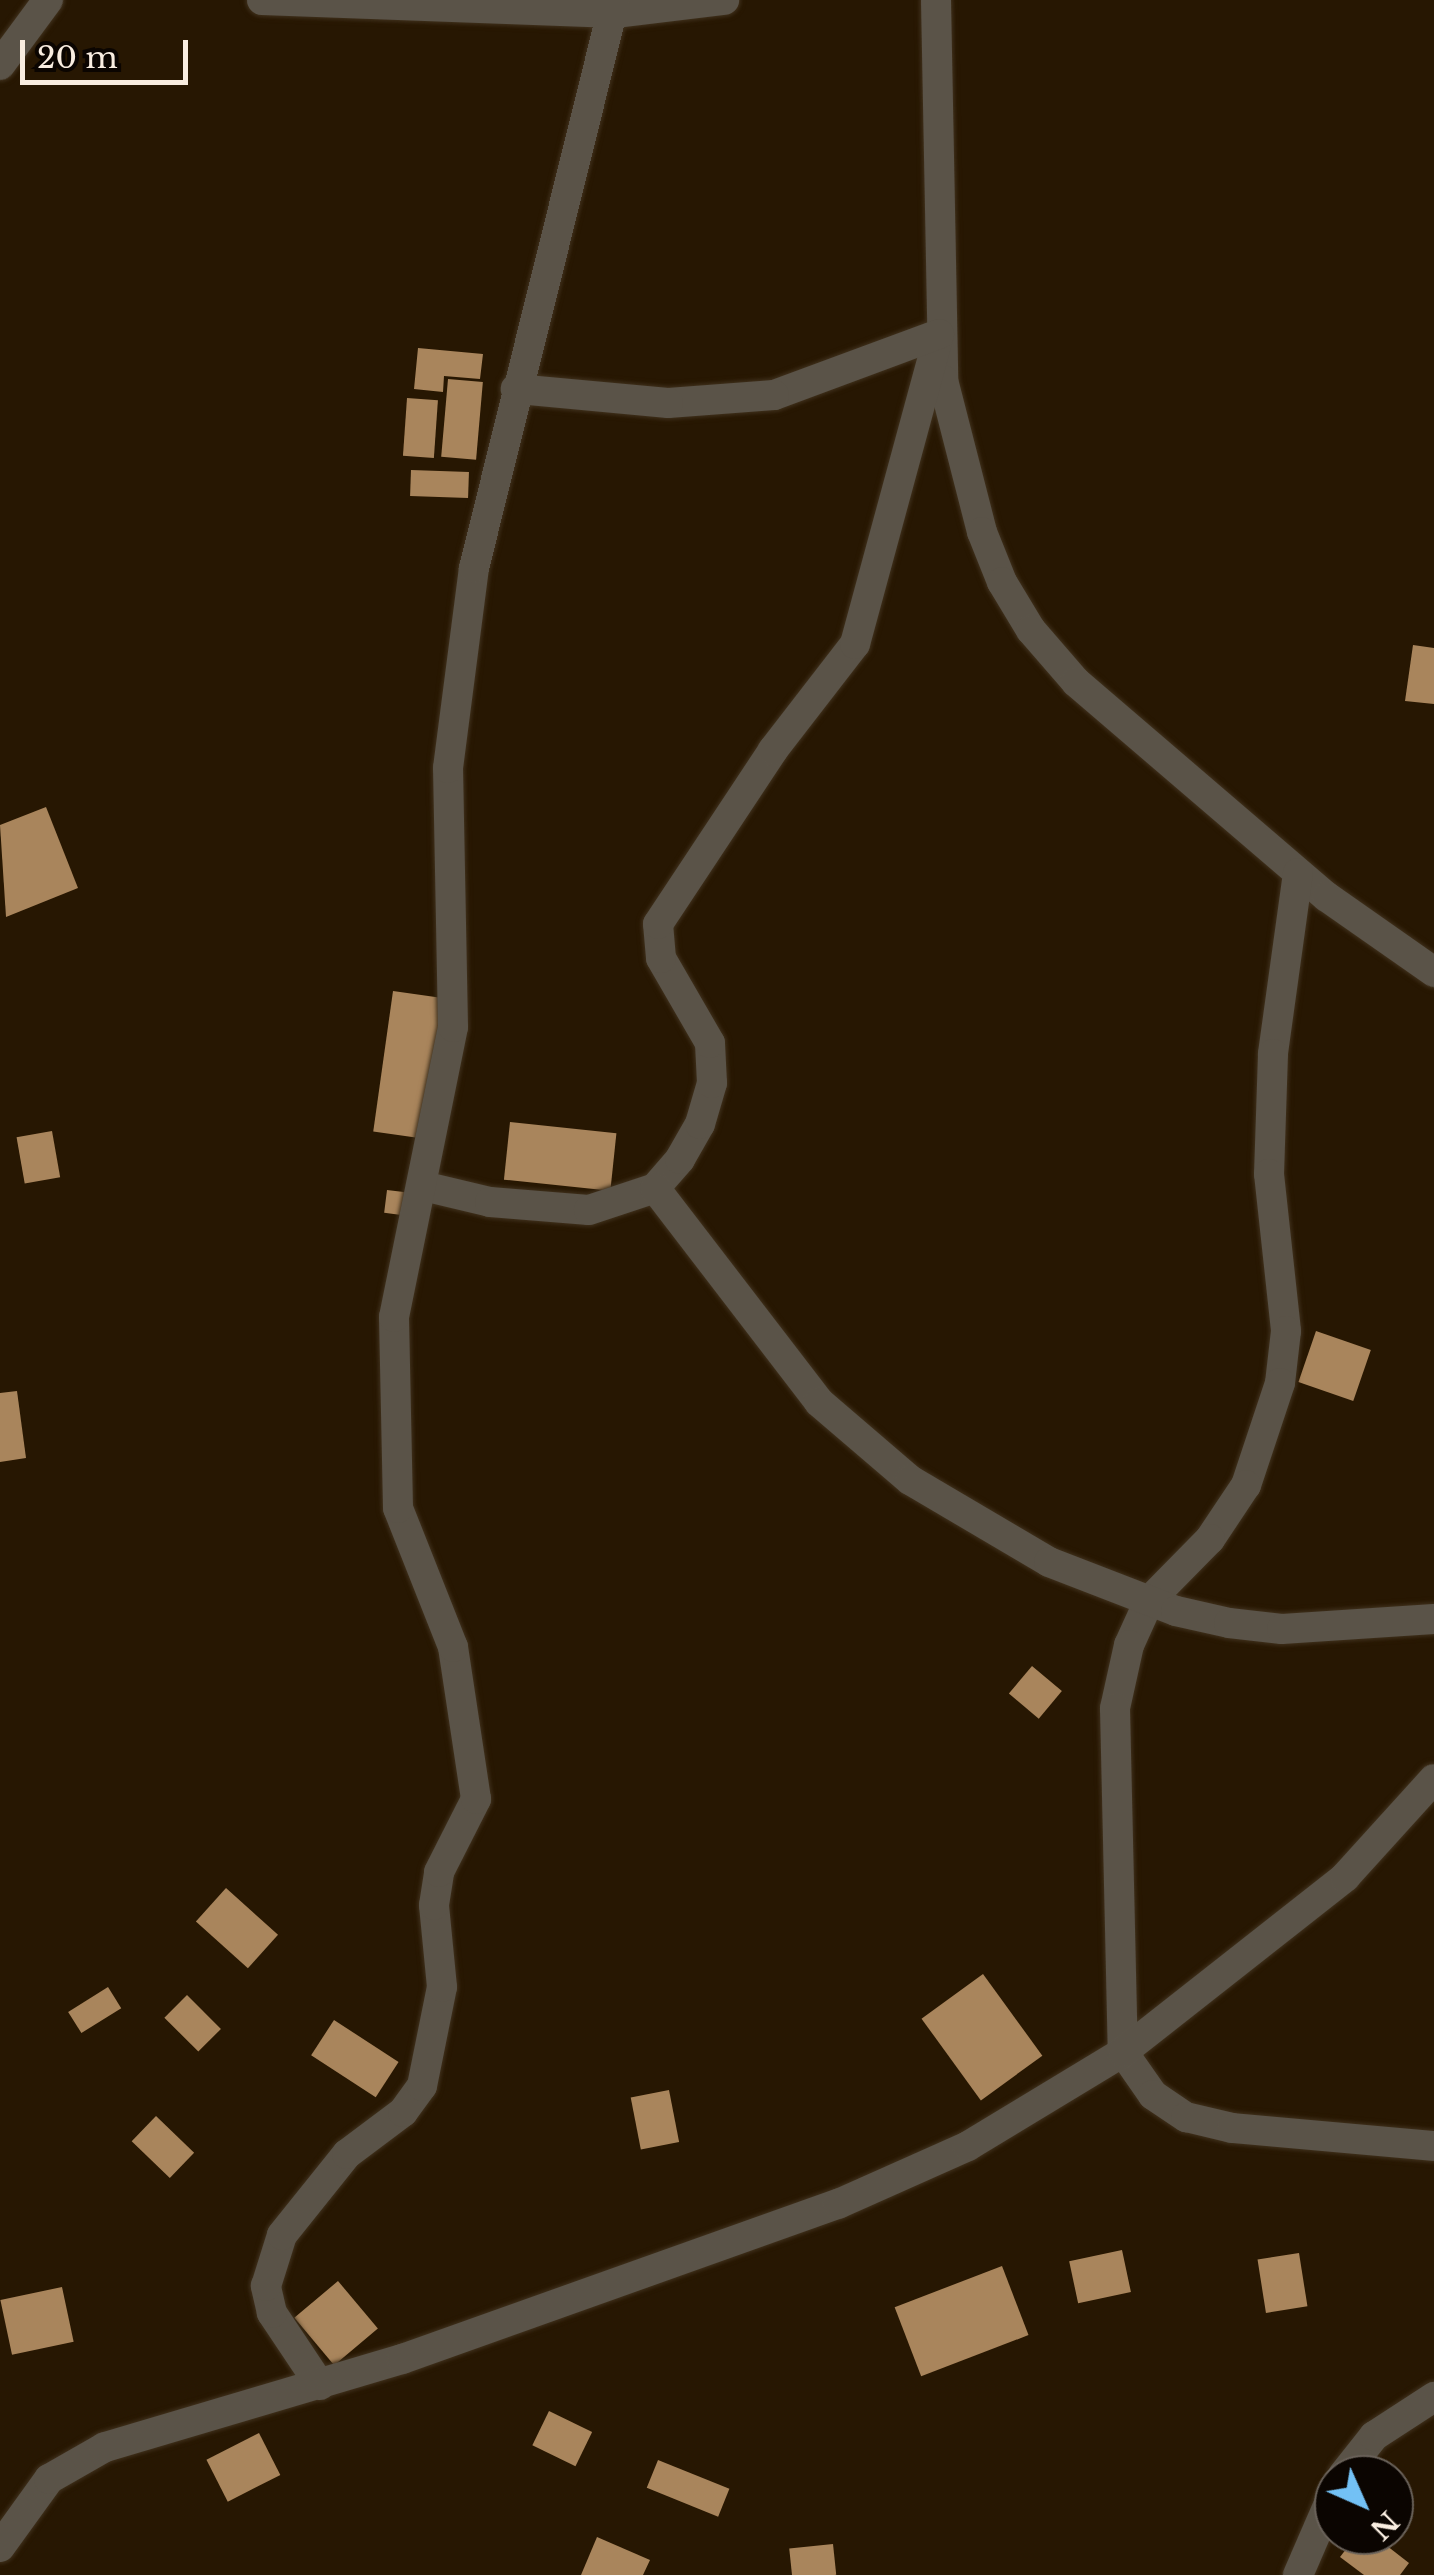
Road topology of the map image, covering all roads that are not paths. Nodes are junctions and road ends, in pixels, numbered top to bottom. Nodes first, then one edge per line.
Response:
1 (48, 0) edge
2 (262, 0) edge
3 (724, 0) edge
4 (936, 0) edge
5 (615, 7) edge
6 (0, 65) edge
7 (939, 334) junction
8 (516, 389) junction
9 (1298, 873) junction
10 (1434, 972) edge
11 (423, 1186) junction
12 (655, 1188) junction
13 (1148, 1601) junction
14 (1434, 1619) edge
15 (1434, 1779) edge
16 (1122, 2052) junction
17 (1434, 2146) edge
18 (320, 2385) junction
19 (1434, 2397) edge
20 (1359, 2455) edge
21 (1314, 2538) edge
22 (0, 2546) edge
23 (1298, 2575) edge

1 - 6 street
2 - 5 street
3 - 5 street
4 - 7 street
5 - 8 street
7 - 8 street
7 - 9 street
7 - 12 street
8 - 11 street
9 - 10 street
9 - 13 street
11 - 12 street
11 - 18 street
12 - 13 street
13 - 14 street
13 - 16 street
15 - 16 street
16 - 17 street
16 - 18 street
18 - 22 street
19 - 20 street
21 - 23 street

